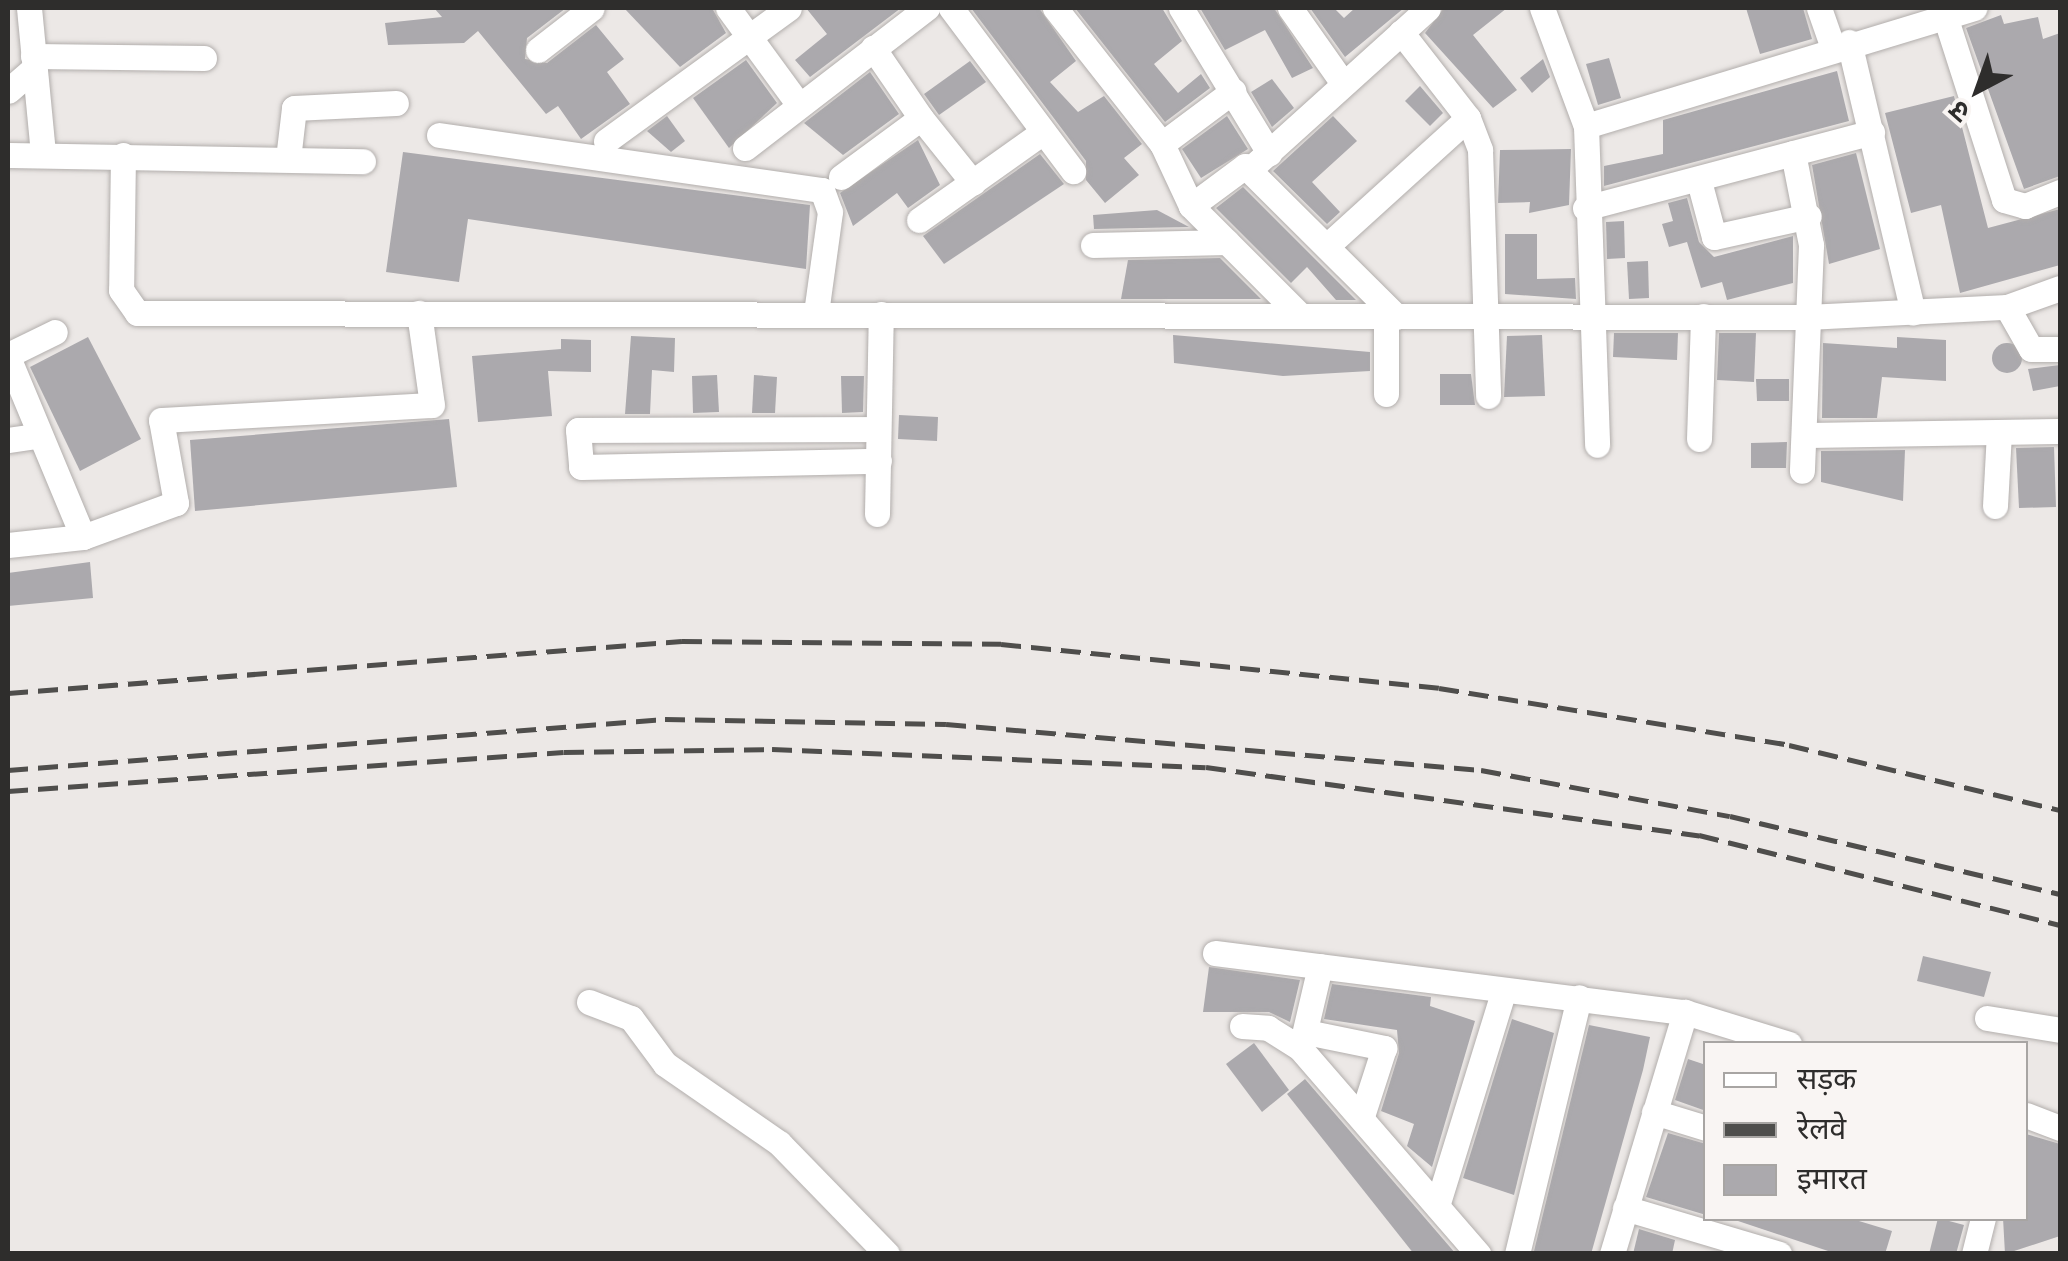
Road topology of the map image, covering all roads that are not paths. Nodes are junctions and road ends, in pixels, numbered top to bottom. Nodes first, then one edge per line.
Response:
1 (29, 8) edge
2 (592, 8) edge
3 (728, 8) edge
4 (789, 8) edge
5 (927, 8) edge
6 (950, 8) edge
7 (1054, 8) edge
8 (1181, 8) edge
9 (1290, 8) edge
10 (1428, 8) edge
11 (1542, 8) edge
12 (1819, 8) edge
13 (1974, 8) edge
14 (1945, 16) junction
15 (1401, 32) junction
16 (750, 36) junction
17 (1841, 45) junction
18 (873, 48) junction
19 (538, 50) dead end
20 (204, 58) dead end
21 (34, 62) junction
22 (1344, 83) junction
23 (8, 90) edge
24 (1232, 90) junction
25 (396, 102) dead end
26 (799, 105) junction
27 (921, 118) junction
28 (1468, 118) junction
29 (1586, 126) junction
30 (1043, 132) junction
31 (1872, 132) junction
32 (439, 135) dead end
33 (606, 141) dead end
34 (1162, 144) junction
35 (745, 148) dead end
36 (1793, 152) junction
37 (43, 153) junction
38 (1270, 153) junction
39 (8, 155) edge
40 (123, 155) junction
41 (288, 159) junction
42 (363, 161) dead end
43 (1249, 170) junction
44 (1073, 171) dead end
45 (841, 177) dead end
46 (1699, 181) junction
47 (972, 183) junction
48 (2060, 192) edge
49 (1191, 206) junction
50 (1585, 208) junction
51 (1809, 216) junction
52 (919, 220) dead end
53 (1227, 242) junction
54 (1093, 245) dead end
55 (1328, 245) junction
56 (2060, 288) edge
57 (2007, 308) junction
58 (419, 312) junction
59 (1296, 312) junction
60 (816, 313) junction
61 (1913, 313) junction
62 (881, 314) junction
63 (1486, 315) junction
64 (1590, 316) junction
65 (1703, 316) junction
66 (1807, 316) junction
67 (1391, 319) junction
68 (54, 332) dead end
69 (2060, 349) edge
70 (8, 356) edge
71 (1386, 394) dead end
72 (1488, 396) dead end
73 (878, 428) junction
74 (2060, 431) edge
75 (1999, 433) junction
76 (1804, 435) junction
77 (38, 436) junction
78 (1699, 439) dead end
79 (8, 440) edge
80 (1597, 445) dead end
81 (878, 461) junction
82 (1802, 471) dead end
83 (1995, 506) dead end
84 (877, 514) dead end
85 (83, 537) junction
86 (8, 545) edge
87 (1215, 953) dead end
88 (1320, 966) junction
89 (1504, 990) junction
90 (1578, 998) junction
91 (588, 1002) dead end
92 (1686, 1012) junction
93 (1987, 1018) dead end
94 (1242, 1026) dead end
95 (2060, 1030) edge
96 (1305, 1040) junction
97 (1780, 1041) edge
98 (1654, 1112) junction
99 (1362, 1113) junction
100 (2028, 1117) edge
101 (1703, 1127) edge
102 (2060, 1128) edge
103 (1437, 1206) junction
104 (1625, 1208) junction
105 (1981, 1221) edge
106 (887, 1254) edge
107 (1478, 1254) edge
108 (1517, 1254) edge
109 (1612, 1254) edge
110 (1780, 1254) edge
111 (1974, 1254) edge

1 - 21 street
2 - 19 street
3 - 16 street
4 - 16 street
5 - 18 street
6 - 30 street
7 - 34 street
8 - 24 street
9 - 22 street
10 - 15 street
11 - 29 street
12 - 17 street
13 - 14 street
14 - 17 street
14 - 48 street
15 - 22 street
15 - 28 street
16 - 26 street
16 - 33 street
17 - 29 street
17 - 31 street
18 - 26 street
18 - 27 street
20 - 21 street
21 - 23 street
21 - 37 street
22 - 38 street
24 - 34 street
24 - 38 street
25 - 41 street
26 - 35 street
27 - 45 street
27 - 47 street
28 - 55 street
28 - 63 street
29 - 50 street
30 - 44 street
30 - 47 street
31 - 36 street
31 - 61 street
32 - 60 street
34 - 49 street
36 - 46 street
36 - 51 street
37 - 39 street
37 - 40 street
38 - 43 street
40 - 41 street
40 - 58 street
41 - 42 street
43 - 49 street
43 - 55 street
46 - 50 street
46 - 51 street
47 - 52 street
49 - 53 street
50 - 64 street
51 - 66 street
53 - 54 street
53 - 59 street
55 - 67 street
56 - 57 street
57 - 61 street
57 - 69 street
58 - 60 street
58 - 85 street
59 - 62 street
59 - 67 street
60 - 62 street
61 - 66 street
62 - 73 street
63 - 64 street
63 - 67 street
63 - 72 street
64 - 65 street
64 - 80 street
65 - 66 street
65 - 78 street
66 - 76 street
67 - 71 street
68 - 70 street
70 - 77 street
73 - 81 street
73 - 81 street
74 - 75 street
75 - 76 street
75 - 83 street
76 - 82 street
77 - 79 street
77 - 85 street
81 - 84 street
85 - 86 street
87 - 88 street
88 - 89 street
88 - 96 street
89 - 90 street
89 - 103 street
90 - 92 street
90 - 108 street
91 - 106 street
92 - 97 street
92 - 98 street
93 - 95 street
94 - 96 street
96 - 99 street
96 - 99 street
98 - 101 street
98 - 104 street
99 - 103 street
100 - 102 street
103 - 107 street
104 - 109 street
104 - 110 street
105 - 111 street

